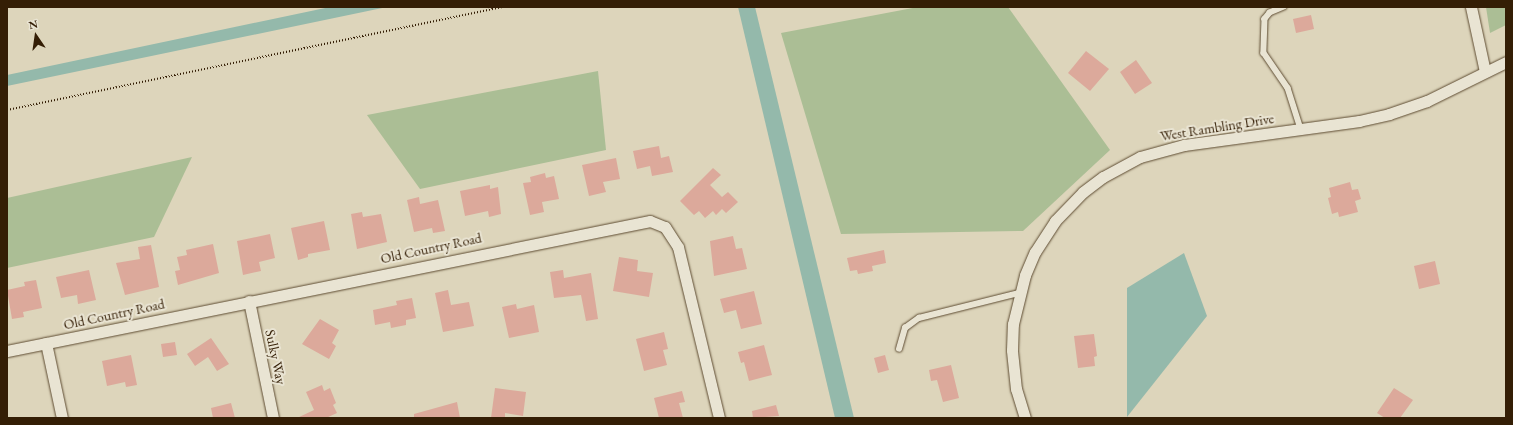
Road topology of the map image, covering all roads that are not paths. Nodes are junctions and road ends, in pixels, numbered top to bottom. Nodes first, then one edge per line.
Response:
1 (1284, 7) edge
2 (1471, 7) edge
3 (1506, 62) edge
4 (1485, 72) junction
5 (1301, 129) junction
6 (1019, 293) junction
7 (249, 301) junction
8 (46, 343) junction
9 (899, 349) dead end
10 (7, 351) edge
11 (62, 418) edge
12 (273, 418) edge
13 (719, 418) edge
14 (1025, 418) edge

1 - 5 lane
2 - 4 street
3 - 4 street, West Rambling Drive
4 - 5 street, West Rambling Drive
5 - 6 street, West Rambling Drive
6 - 9 lane
6 - 14 street, West Rambling Drive
7 - 8 street, Old Country Road
7 - 12 street, Sulky Way
7 - 13 street, Old Country Road
8 - 10 street, Old Country Road
8 - 11 street

